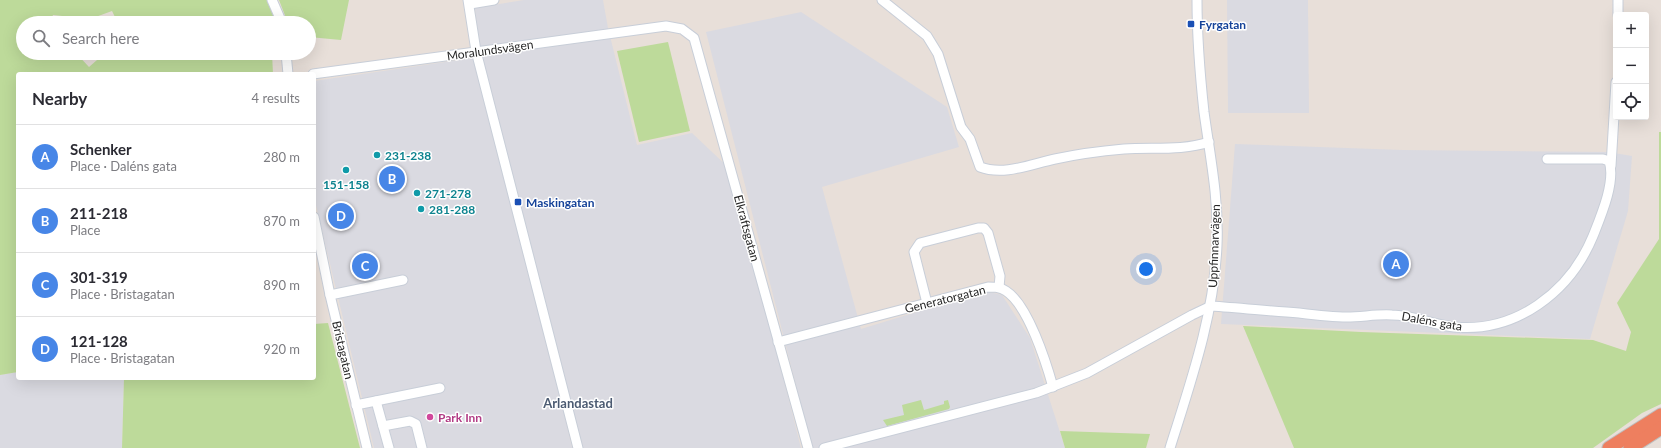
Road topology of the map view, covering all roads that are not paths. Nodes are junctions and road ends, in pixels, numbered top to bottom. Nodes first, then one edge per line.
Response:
1 (272, 0) edge
2 (494, 0) edge
3 (882, 0) edge
4 (1197, 0) edge
5 (1202, 0) edge
6 (1618, 0) edge
7 (469, 2) edge
8 (1618, 12) edge
9 (279, 16) edge
10 (666, 26) joint
11 (1199, 39) junction
12 (476, 52) junction
13 (287, 60) edge
14 (288, 72) edge
15 (316, 74) edge
16 (1616, 84) edge
17 (1209, 142) junction
18 (1547, 159) dead end
19 (1611, 166) junction
20 (316, 227) edge
21 (403, 280) dead end
22 (999, 287) junction
23 (330, 295) junction
24 (927, 303) junction
25 (1211, 306) junction
26 (778, 342) junction
27 (1053, 387) junction
28 (440, 388) dead end
29 (376, 401) junction
30 (356, 405) junction
31 (1661, 415) edge
32 (383, 426) junction
33 (1661, 428) edge
34 (367, 448) edge
35 (389, 448) edge
36 (422, 448) edge
37 (578, 448) edge
38 (808, 448) edge
39 (824, 448) edge
40 (1170, 448) edge
41 (1608, 448) edge
42 (1630, 448) edge

1 - 9 street
2 - 7 street
3 - 17 street
4 - 11 street, Uppfinnarvägen
5 - 11 street, Uppfinnarvägen
6 - 8 street
7 - 12 street
10 - 12 street, Moralundsvägen
10 - 26 street, Elkraftsgatan
11 - 17 street, Uppfinnarvägen
12 - 15 street, Moralundsvägen
12 - 37 street
13 - 14 street
16 - 19 street
17 - 25 street, Uppfinnarvägen
18 - 19 street
19 - 25 street, Daléns gata
20 - 23 street, Bristagatan
21 - 23 street
22 - 24 street, Generatorgatan
22 - 24 street
22 - 27 street, Generatorgatan
23 - 30 street, Bristagatan
24 - 26 street, Generatorgatan
25 - 27 street
25 - 40 street, Uppfinnarvägen
26 - 38 street, Elkraftsgatan
27 - 39 street
28 - 29 street
29 - 30 street
29 - 32 street
30 - 34 street, Bristagatan
31 - 41 highway
32 - 35 street
32 - 36 street
33 - 42 highway

